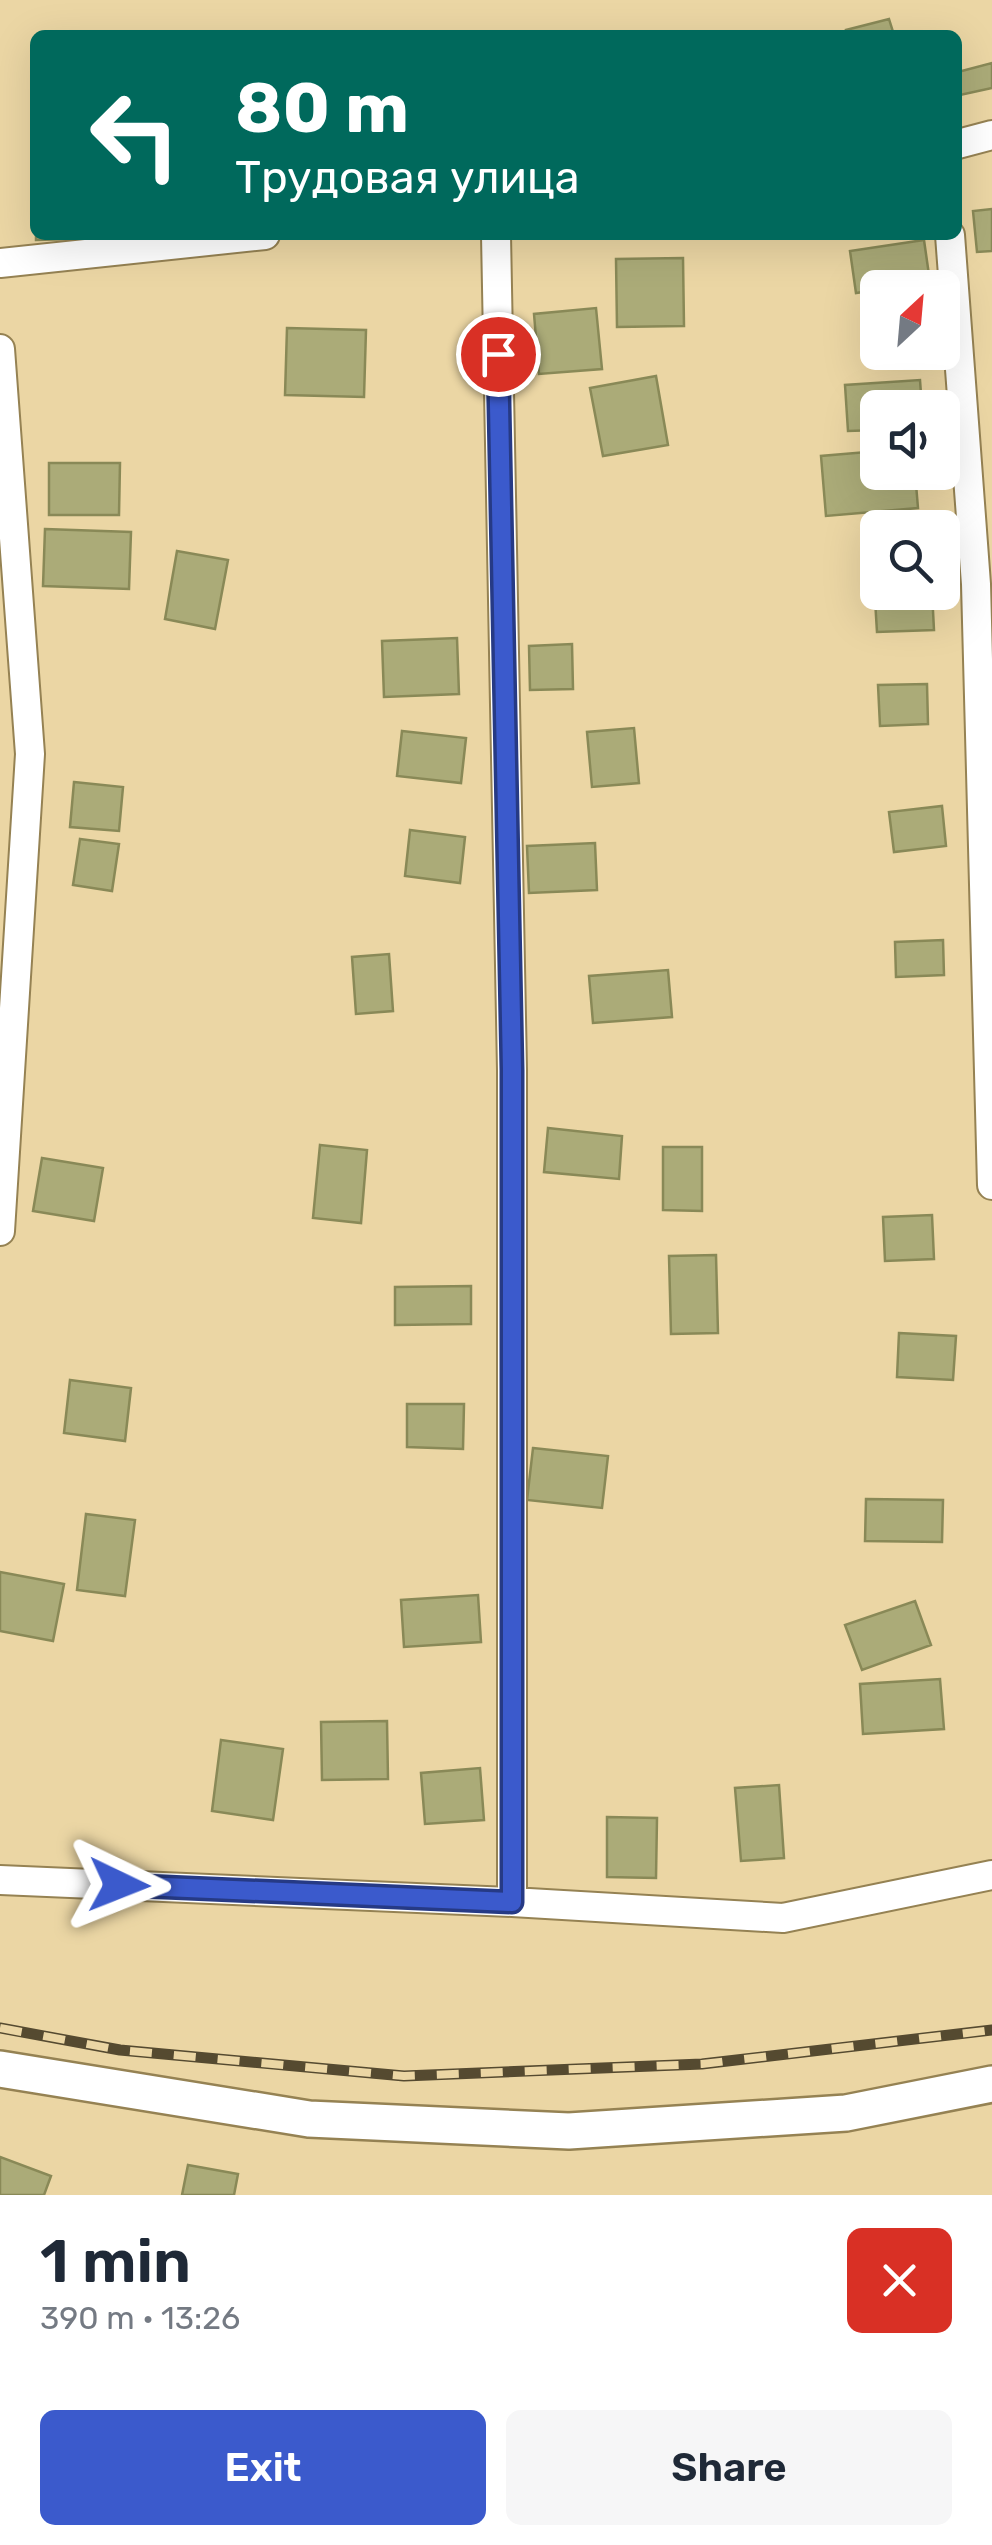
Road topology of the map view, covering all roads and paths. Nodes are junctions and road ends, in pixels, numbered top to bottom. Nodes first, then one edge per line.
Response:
1 (992, 134) edge
2 (962, 143) edge
3 (216, 240) edge
4 (496, 240) edge
5 (950, 240) edge
6 (0, 262) edge
7 (0, 348) edge
8 (992, 1185) edge
9 (0, 1231) edge
10 (992, 1875) edge
11 (0, 1880) edge
12 (512, 1902) junction
13 (0, 2069) edge
14 (992, 2084) edge

1 - 2 street
3 - 6 street
4 - 12 street
5 - 8 street
7 - 9 street
10 - 12 street
11 - 12 street
13 - 14 street

